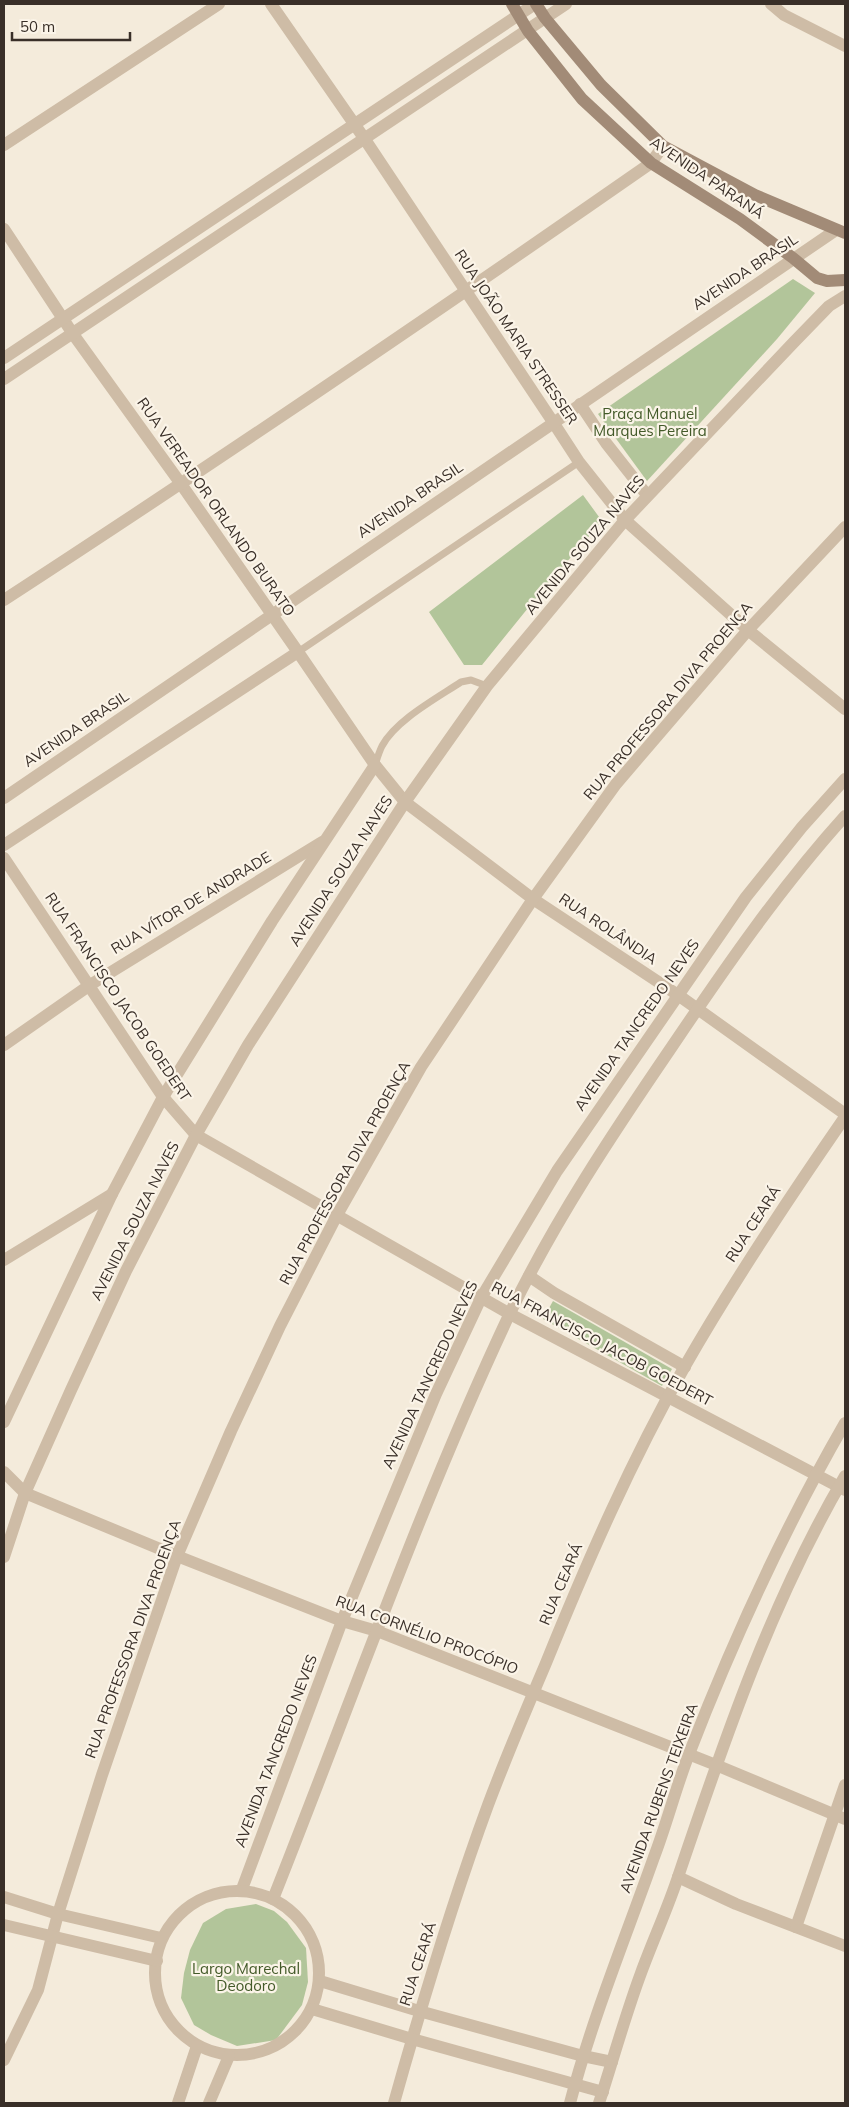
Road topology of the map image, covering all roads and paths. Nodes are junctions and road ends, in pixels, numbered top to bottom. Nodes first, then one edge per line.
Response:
1 (219, 4) edge
2 (271, 4) edge
3 (535, 4) edge
4 (566, 4) edge
5 (771, 4) edge
6 (516, 9) edge
7 (545, 18) junction
8 (528, 31) junction
9 (845, 46) edge
10 (353, 123) junction
11 (364, 138) junction
12 (4, 146) edge
13 (663, 146) junction
14 (650, 163) junction
15 (4, 229) edge
16 (840, 231) edge
17 (793, 258) junction
18 (845, 280) edge
19 (466, 291) junction
20 (845, 296) edge
21 (63, 319) junction
22 (73, 334) junction
23 (4, 358) edge
24 (4, 379) edge
25 (580, 404) junction
26 (553, 422) junction
27 (579, 462) junction
28 (181, 484) junction
29 (647, 495) junction
30 (625, 520) junction
31 (845, 528) edge
32 (4, 600) edge
33 (272, 615) junction
34 (748, 630) junction
35 (298, 652) junction
36 (487, 686) junction
37 (845, 709) edge
38 (375, 765) junction
39 (845, 779) edge
40 (4, 798) edge
41 (405, 802) junction
42 (845, 816) edge
43 (322, 842) junction
44 (4, 845) edge
45 (4, 858) edge
46 (533, 899) junction
47 (90, 984) junction
48 (678, 995) junction
49 (697, 1009) junction
50 (4, 1044) edge
51 (163, 1097) junction
52 (845, 1116) edge
53 (196, 1135) junction
54 (112, 1194) junction
55 (337, 1215) junction
56 (4, 1260) edge
57 (529, 1276) junction
58 (481, 1298) junction
59 (510, 1314) junction
60 (685, 1367) junction
61 (668, 1398) junction
62 (4, 1422) edge
63 (845, 1423) edge
64 (4, 1472) edge
65 (815, 1476) junction
66 (843, 1484) edge
67 (25, 1493) junction
68 (177, 1556) junction
69 (4, 1557) edge
70 (342, 1621) junction
71 (377, 1631) junction
72 (533, 1693) junction
73 (689, 1754) junction
74 (716, 1765) junction
75 (845, 1784) edge
76 (840, 1816) edge
77 (678, 1877) junction
78 (242, 1889) junction
79 (4, 1897) edge
80 (273, 1899) junction
81 (58, 1914) junction
82 (4, 1925) edge
83 (796, 1927) junction
84 (53, 1936) junction
85 (161, 1938) junction
86 (845, 1946) edge
87 (157, 1961) junction
88 (320, 1981) junction
89 (312, 2009) junction
90 (420, 2012) junction
91 (412, 2040) junction
92 (197, 2046) junction
93 (230, 2056) junction
94 (583, 2056) junction
95 (4, 2060) edge
96 (612, 2062) junction
97 (575, 2084) junction
98 (601, 2097) edge
99 (178, 2103) edge
100 (209, 2103) edge
101 (394, 2103) edge
102 (570, 2103) edge

1 - 12 street
2 - 10 street, RUA JOÃO MARIA STRESSER
3 - 6 street
3 - 7 main road, AVENIDA PARANÁ
4 - 7 street
5 - 9 street
6 - 8 main road, AVENIDA PARANÁ
6 - 10 street
7 - 8 street
7 - 13 main road, AVENIDA PARANÁ
8 - 11 street
8 - 14 main road, AVENIDA PARANÁ
10 - 11 street, RUA JOÃO MARIA STRESSER
10 - 21 street
11 - 19 street, RUA JOÃO MARIA STRESSER
11 - 22 street
13 - 14 street
13 - 16 main road, AVENIDA PARANÁ
14 - 17 main road, AVENIDA PARANÁ
14 - 19 street
15 - 21 street, RUA VEREADOR ORLANDO BURATO
16 - 17 street, AVENIDA BRASIL
17 - 18 main road, AVENIDA PARANÁ
17 - 25 street, AVENIDA BRASIL
19 - 26 street, RUA JOÃO MARIA STRESSER
19 - 28 street
20 - 29 street, AVENIDA SOUZA NAVES
21 - 22 street, RUA VEREADOR ORLANDO BURATO
21 - 23 street
22 - 24 street
22 - 28 street, RUA VEREADOR ORLANDO BURATO
25 - 26 street, AVENIDA BRASIL
25 - 29 street, RUA JOÃO MARIA STRESSER
26 - 27 street, RUA JOÃO MARIA STRESSER
26 - 33 street, AVENIDA BRASIL
27 - 30 street, RUA JOÃO MARIA STRESSER
27 - 35 lane
28 - 32 street
28 - 33 street, RUA VEREADOR ORLANDO BURATO
29 - 30 street, AVENIDA SOUZA NAVES
30 - 34 street, RUA JOÃO MARIA STRESSER
30 - 36 street, AVENIDA SOUZA NAVES
31 - 34 street, RUA PROFESSORA DIVA PROENÇA
33 - 35 street, RUA VEREADOR ORLANDO BURATO
33 - 40 street, AVENIDA BRASIL
34 - 37 street, RUA JOÃO MARIA STRESSER
34 - 46 street, RUA PROFESSORA DIVA PROENÇA
35 - 38 street, RUA VEREADOR ORLANDO BURATO
35 - 44 street
36 - 38 lane
36 - 41 street, AVENIDA SOUZA NAVES
38 - 41 street, RUA VEREADOR ORLANDO BURATO
38 - 43 street, AVENIDA SOUZA NAVES
39 - 48 street, AVENIDA TANCREDO NEVES
41 - 46 street, RUA ROLÂNDIA
41 - 53 street, AVENIDA SOUZA NAVES
42 - 49 street
43 - 47 street, RUA VÍTOR DE ANDRADE
43 - 51 street, AVENIDA SOUZA NAVES
45 - 47 street, RUA FRANCISCO JACOB GOEDERT
46 - 48 street, RUA ROLÂNDIA
46 - 55 street, RUA PROFESSORA DIVA PROENÇA
47 - 50 street, RUA VÍTOR DE ANDRADE
47 - 51 street, RUA FRANCISCO JACOB GOEDERT
48 - 49 street, RUA ROLÂNDIA
48 - 58 street, AVENIDA TANCREDO NEVES
49 - 52 street, RUA ROLÂNDIA
49 - 57 street
51 - 53 street, RUA FRANCISCO JACOB GOEDERT
51 - 54 street, AVENIDA SOUZA NAVES
52 - 60 street, RUA CEARÁ
53 - 55 street, RUA FRANCISCO JACOB GOEDERT
53 - 67 street, AVENIDA SOUZA NAVES
54 - 56 street
54 - 62 street, AVENIDA SOUZA NAVES
55 - 58 street, RUA FRANCISCO JACOB GOEDERT
55 - 68 street, RUA PROFESSORA DIVA PROENÇA
57 - 59 street
57 - 60 street, RUA FRANCISCO JACOB GOEDERT
58 - 59 street, RUA FRANCISCO JACOB GOEDERT
58 - 70 street, AVENIDA TANCREDO NEVES
59 - 61 street, RUA FRANCISCO JACOB GOEDERT
59 - 71 street
60 - 61 street, RUA CEARÁ
61 - 65 street, RUA FRANCISCO JACOB GOEDERT
61 - 72 street, RUA CEARÁ
63 - 65 street, AVENIDA RUBENS TEIXEIRA
64 - 67 street, RUA CORNÉLIO PROCÓPIO
65 - 66 street, RUA FRANCISCO JACOB GOEDERT
65 - 73 street, AVENIDA RUBENS TEIXEIRA
66 - 74 street
67 - 68 street, RUA CORNÉLIO PROCÓPIO
67 - 69 street, AVENIDA SOUZA NAVES
68 - 70 street, RUA CORNÉLIO PROCÓPIO
68 - 81 street, RUA PROFESSORA DIVA PROENÇA
70 - 71 street, RUA CORNÉLIO PROCÓPIO
70 - 78 street, AVENIDA TANCREDO NEVES
71 - 72 street, RUA CORNÉLIO PROCÓPIO
71 - 80 street
72 - 73 street, RUA CORNÉLIO PROCÓPIO
72 - 90 street, RUA CEARÁ
73 - 74 street, RUA CORNÉLIO PROCÓPIO
73 - 94 street, AVENIDA RUBENS TEIXEIRA
74 - 76 street, RUA CORNÉLIO PROCÓPIO
74 - 77 street
75 - 76 street
76 - 83 street
77 - 83 street
77 - 96 street
78 - 80 street
78 - 85 street
79 - 81 street
80 - 88 street
81 - 84 street, RUA PROFESSORA DIVA PROENÇA
81 - 85 street
82 - 84 street
83 - 86 street
84 - 87 street
84 - 95 street, RUA PROFESSORA DIVA PROENÇA
85 - 87 street
87 - 92 street
88 - 89 street
88 - 90 street
89 - 91 street
89 - 93 street
90 - 91 street, RUA CEARÁ
90 - 94 street
91 - 97 street
91 - 101 street, RUA CEARÁ
92 - 93 street
92 - 99 street
93 - 100 street
94 - 96 street
94 - 97 street, AVENIDA RUBENS TEIXEIRA
96 - 98 street
97 - 98 street
97 - 102 street, AVENIDA RUBENS TEIXEIRA

